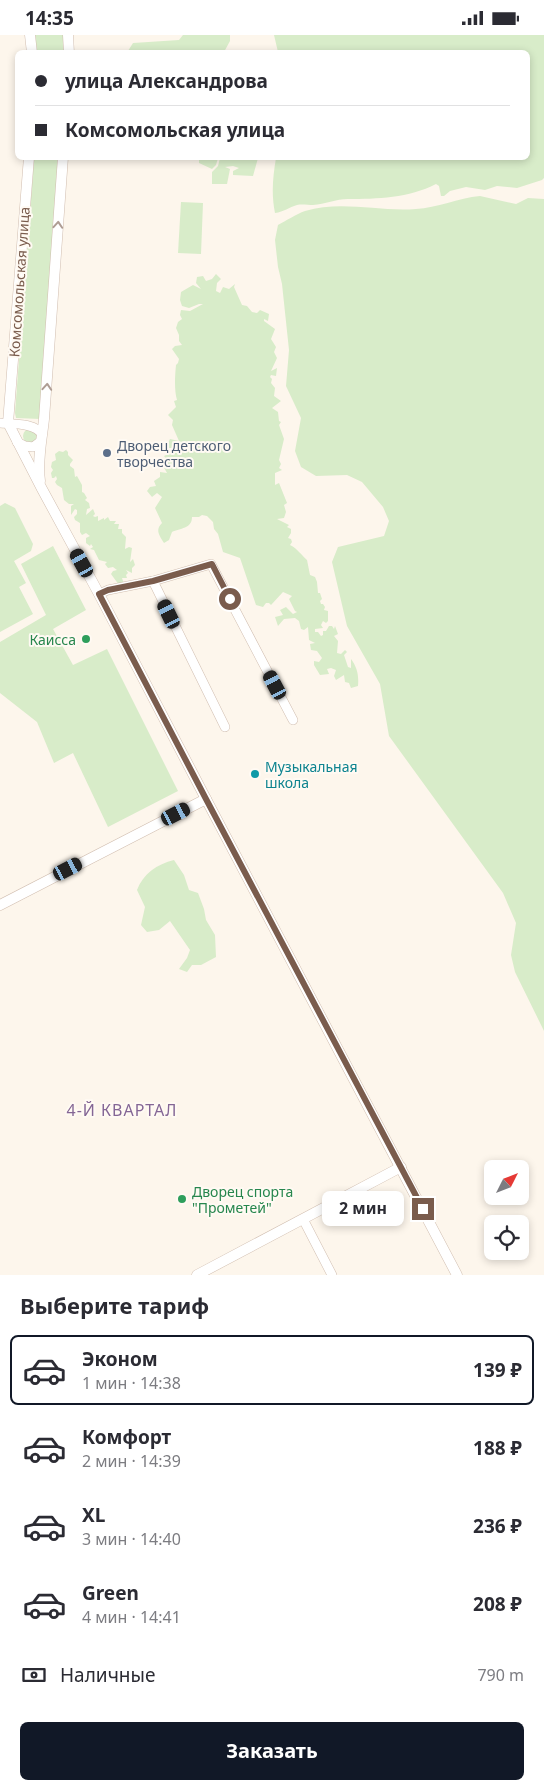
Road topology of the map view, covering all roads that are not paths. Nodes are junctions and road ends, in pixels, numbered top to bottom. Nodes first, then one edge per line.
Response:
1 (30, 35) edge
2 (68, 35) edge
3 (32, 50) edge
4 (69, 50) edge
5 (29, 160) edge
6 (63, 160) edge
7 (4, 423) edge
8 (42, 438) junction
9 (17, 441) junction
10 (42, 489) junction
11 (153, 581) junction
12 (99, 594) junction
13 (293, 720) dead end
14 (225, 727) dead end
15 (206, 799) junction
16 (0, 905) edge
17 (401, 1167) junction
18 (303, 1219) junction
19 (214, 1271) edge
20 (197, 1275) edge
21 (332, 1275) edge
22 (458, 1275) edge

1 - 3 street
2 - 4 street
5 - 7 street, Комсомольская улица
8 -> 6 street
7 - 8 street
7 - 9 street
8 - 9 street
8 - 10 street
9 - 10 street
10 - 12 street
11 - 12 street
11 - 13 street
11 - 14 street
12 - 15 street
15 - 16 street
15 - 17 street
17 - 18 street
17 - 22 street
18 - 19 street
18 - 21 street
19 - 20 street

